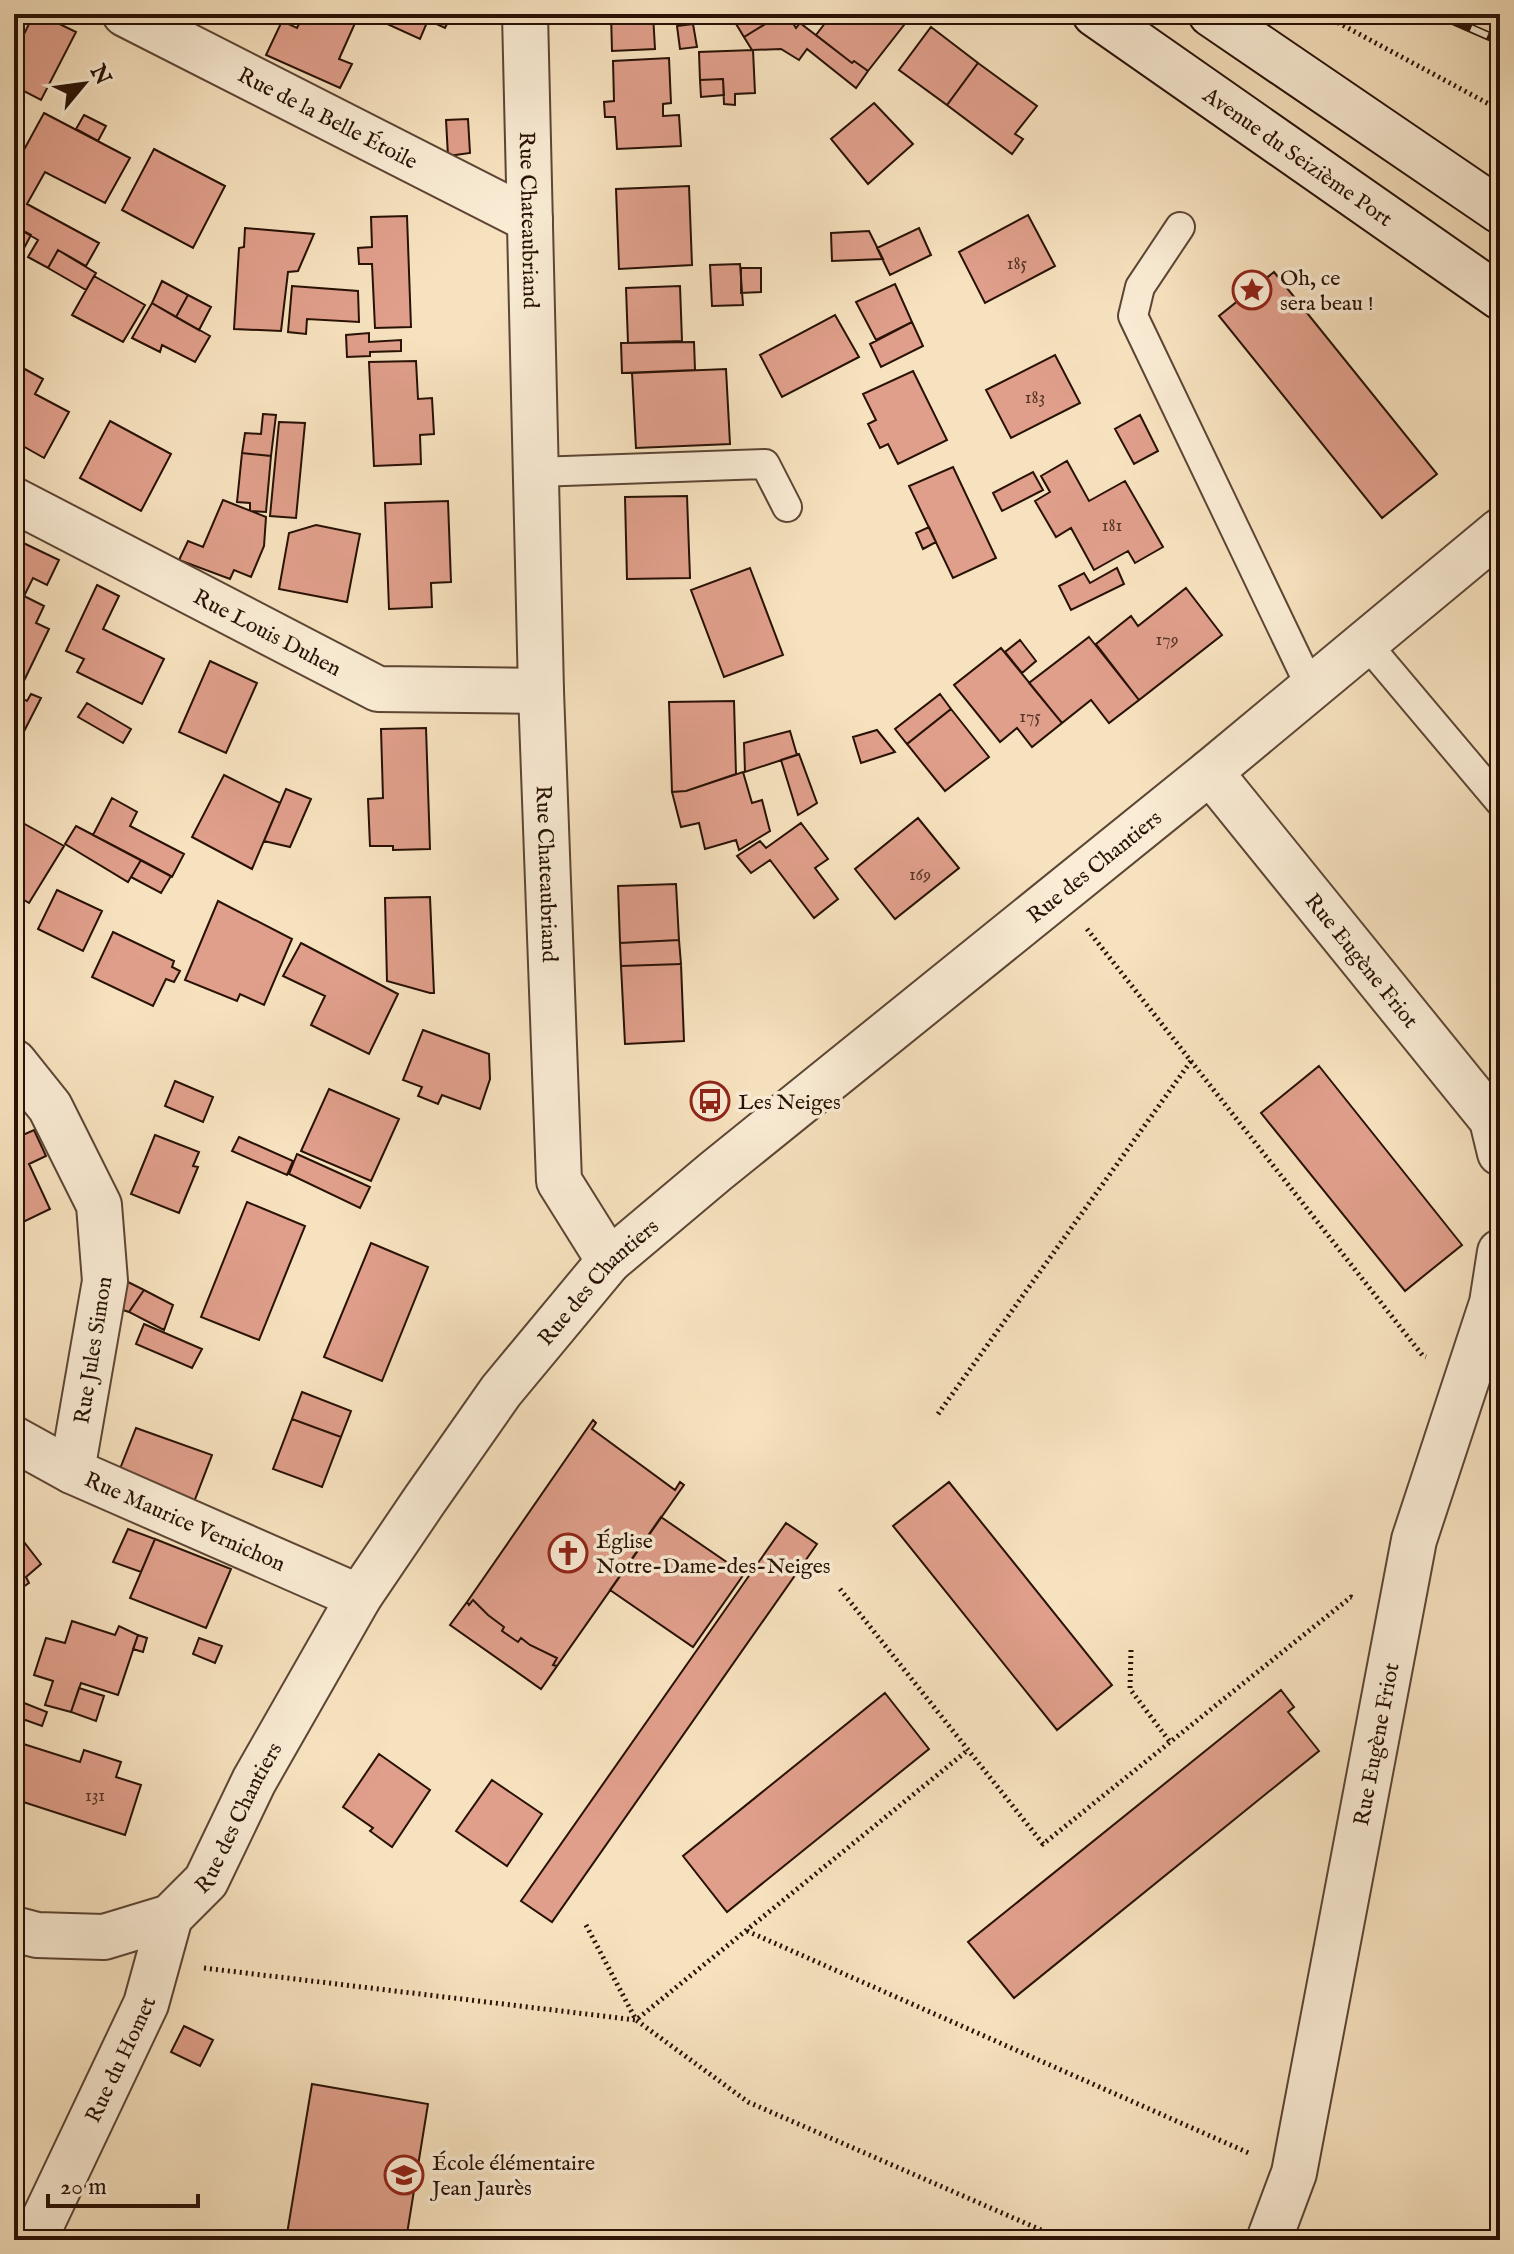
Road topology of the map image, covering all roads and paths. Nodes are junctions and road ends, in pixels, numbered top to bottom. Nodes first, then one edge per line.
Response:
1 (125, 14) edge
2 (525, 14) edge
3 (1095, 14) edge
4 (1211, 14) edge
5 (1322, 14) edge
6 (1500, 110) edge
7 (1500, 211) edge
8 (530, 220) junction
9 (1180, 227) dead end
10 (1500, 297) edge
11 (536, 472) junction
12 (14, 500) edge
13 (787, 507) dead end
14 (1500, 531) edge
15 (1366, 643) junction
16 (1311, 688) junction
17 (541, 691) junction
18 (1210, 772) junction
19 (1500, 802) edge
20 (1059, 894) junction
21 (1191, 1061) junction
22 (14, 1062) edge
23 (1497, 1129) edge
24 (1500, 1252) edge
25 (609, 1261) junction
26 (1470, 1370) junction
27 (938, 1414) dead end
28 (14, 1439) edge
29 (72, 1471) junction
30 (840, 1589) dead end
31 (359, 1597) junction
32 (1400, 1612) junction
33 (1131, 1650) dead end
34 (1170, 1742) junction
35 (968, 1750) junction
36 (170, 1917) junction
37 (586, 1925) dead end
38 (14, 1929) edge
39 (747, 1931) junction
40 (157, 1962) junction
41 (636, 2020) junction
42 (1294, 2173) junction
43 (34, 2240) edge
44 (1064, 2240) edge
45 (1269, 2240) edge

1 - 8 street, Rue de la Belle Étoile
2 - 8 street, Rue Chateaubriand
3 - 10 street, Avenue du Seizième Port
4 - 7 street
5 - 6 path
8 - 11 street, Rue Chateaubriand
9 - 16 lane
11 - 13 lane
11 - 17 street, Rue Chateaubriand
12 - 17 street, Rue Louis Duhen
14 - 15 street, Rue des Chantiers
15 - 16 street, Rue des Chantiers
15 - 19 lane
16 - 18 street, Rue des Chantiers
17 - 25 street, Rue Chateaubriand
18 - 20 street, Rue des Chantiers
18 - 23 street, Rue Eugène Friot
20 - 21 path
20 - 25 street, Rue des Chantiers
21 - 26 path
21 - 27 path
22 - 29 street, Rue Jules Simon
24 - 26 street, Rue Eugène Friot
25 - 31 street, Rue des Chantiers
26 - 32 street, Rue Eugène Friot
28 - 29 street, Rue Maurice Vernichon
29 - 31 street, Rue Maurice Vernichon
30 - 35 path
31 - 36 street, Rue des Chantiers
32 - 34 path
32 - 42 street, Rue Eugène Friot
33 - 34 path
34 - 35 path
35 - 39 path
36 - 38 street, Rue des Chantiers
36 - 40 street, Rue du Homet
37 - 41 path
39 - 41 path
39 - 42 path
40 - 41 path
40 - 43 street, Rue du Homet
41 - 44 path
42 - 45 street, Rue Eugène Friot

